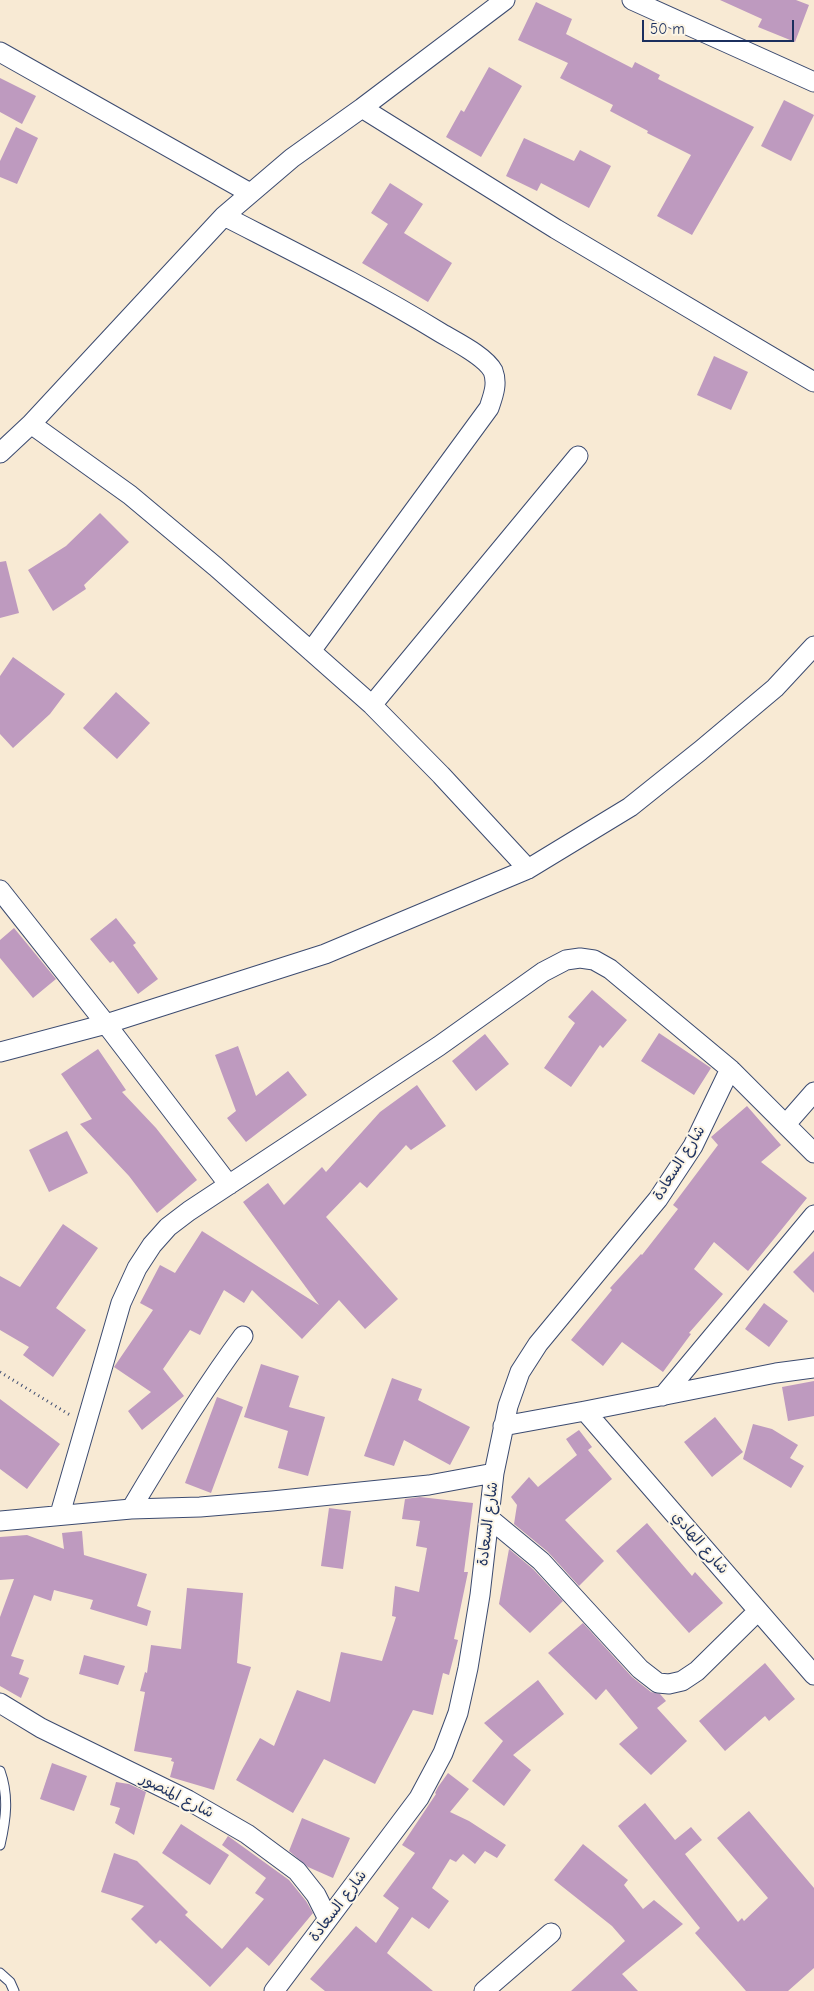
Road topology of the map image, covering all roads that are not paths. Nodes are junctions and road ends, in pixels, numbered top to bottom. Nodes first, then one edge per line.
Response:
1 (505, 0) edge
2 (632, 0) edge
3 (0, 52) edge
4 (814, 82) edge
5 (362, 108) junction
6 (250, 193) junction
7 (224, 216) junction
8 (814, 382) edge
9 (31, 424) junction
10 (0, 453) edge
11 (578, 456) dead end
12 (814, 646) edge
13 (311, 651) junction
14 (372, 706) junction
15 (528, 870) junction
16 (0, 890) edge
17 (106, 1024) junction
18 (0, 1052) edge
19 (730, 1070) junction
20 (814, 1092) edge
21 (786, 1124) junction
22 (814, 1153) edge
23 (229, 1185) junction
24 (814, 1216) edge
25 (244, 1336) dead end
26 (814, 1368) edge
27 (663, 1396) junction
28 (585, 1411) junction
29 (503, 1426) junction
30 (494, 1473) junction
31 (131, 1508) junction
32 (60, 1514) junction
33 (489, 1518) junction
34 (0, 1521) edge
35 (758, 1611) junction
36 (814, 1675) edge
37 (0, 1703) edge
38 (0, 1771) edge
39 (0, 1845) edge
40 (328, 1919) junction
41 (550, 1933) dead end
42 (0, 1973) edge
43 (14, 1991) edge
44 (274, 1991) edge
45 (484, 1991) edge

1 - 5 street
2 - 4 street
3 - 6 street
5 - 6 street
5 - 8 street
6 - 7 street
7 - 9 street
7 - 13 street
9 - 10 street
9 - 13 street
11 - 14 street
12 - 15 street
13 - 14 street
14 - 15 street
15 - 17 street
16 - 17 street
17 - 18 street
17 - 23 street
19 - 21 street
19 - 23 street
19 - 29 street, شارع السعادة
20 - 21 street
21 - 22 street
23 - 32 street
24 - 27 street
25 - 31 street
26 - 27 street
27 - 28 street
28 - 29 street
28 - 35 street, شارع الهادي
29 - 30 street, شارع السعادة
30 - 31 street
30 - 33 street, شارع السعادة
31 - 32 street
32 - 34 street
33 - 35 street
33 - 40 street, شارع السعادة
35 - 36 street, شارع الهادي
37 - 40 street, شارع المنصور
38 - 39 lane
40 - 44 street, شارع السعادة
41 - 45 street
42 - 43 lane

